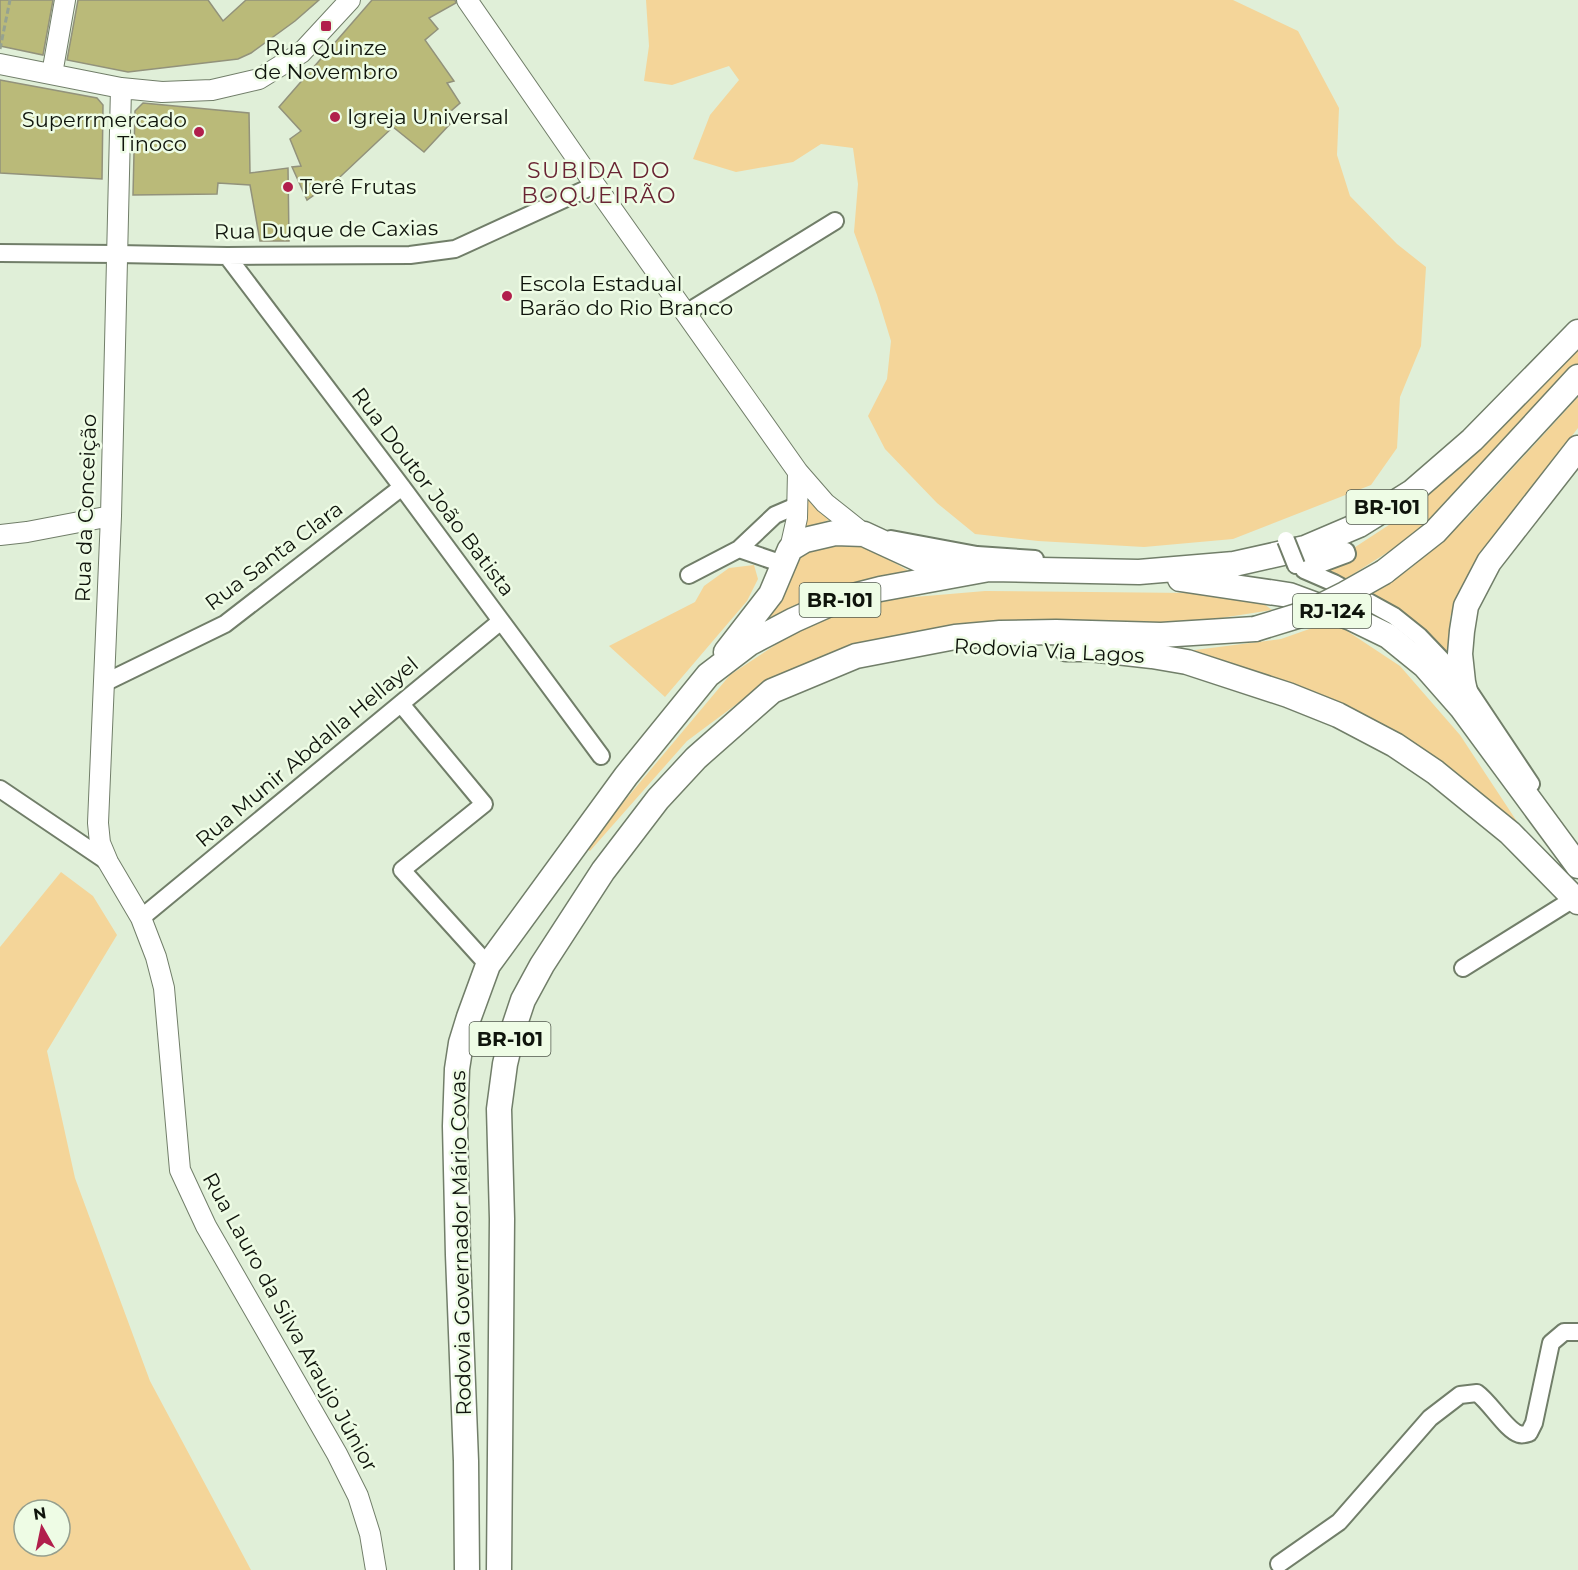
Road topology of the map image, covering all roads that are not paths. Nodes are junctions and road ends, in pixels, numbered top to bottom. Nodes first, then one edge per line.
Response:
1 (65, 0) edge
2 (467, 0) edge
3 (348, 1) edge
4 (0, 64) edge
5 (52, 74) junction
6 (121, 88) junction
7 (595, 185) junction
8 (835, 221) dead end
9 (0, 253) edge
10 (117, 254) junction
11 (227, 256) junction
12 (686, 312) junction
13 (1578, 332) edge
14 (1578, 377) edge
15 (1578, 447) edge
16 (798, 472) junction
17 (402, 487) junction
18 (796, 506) junction
19 (111, 516) junction
20 (864, 534) junction
21 (0, 535) edge
22 (739, 549) junction
23 (787, 557) junction
24 (988, 569) junction
25 (1139, 572) junction
26 (689, 575) dead end
27 (501, 621) junction
28 (912, 645) junction
29 (708, 675) junction
30 (1463, 682) junction
31 (104, 683) junction
32 (401, 704) junction
33 (1481, 733) junction
34 (601, 756) dead end
35 (0, 789) edge
36 (98, 823) junction
37 (67, 834) junction
38 (1578, 854) edge
39 (108, 862) junction
40 (1578, 866) edge
41 (1576, 900) edge
42 (141, 918) junction
43 (488, 965) junction
44 (1463, 968) dead end
45 (458, 1255) junction
46 (1578, 1332) edge
47 (1279, 1564) dead end
48 (376, 1570) edge
49 (456, 1570) edge
50 (467, 1570) edge
51 (499, 1570) edge

1 - 5 main road
2 - 7 main road
3 - 6 main road
4 - 5 main road
5 - 6 main road
6 - 10 main road, Rua da Conceição
7 - 11 street, Rua Duque de Caxias
7 - 12 main road
8 - 12 street
9 - 10 street, Rua Duque de Caxias
10 - 11 street, Rua Duque de Caxias
10 - 19 main road, Rua da Conceição
11 - 17 street, Rua Doutor João Batista
12 - 16 main road
13 - 25 highway, Rodovia Governador Mário Covas / BR-101
14 - 28 highway, Rodovia Governador Mário Covas / BR-101, bridge
15 - 30 highway, RJ-124
16 - 18 main road
16 - 20 main road
17 - 27 street, Rua Doutor João Batista
17 - 31 street, Rua Santa Clara
18 - 22 street
18 - 23 main road
19 - 21 main road
19 - 31 main road, Rua da Conceição
20 - 23 highway
20 - 24 highway
20 - 30 street, bridge
22 - 23 street
22 - 26 street
23 - 29 highway
24 - 25 highway, Rodovia Governador Mário Covas / BR-101
24 - 29 highway, Rodovia Governador Mário Covas / BR-101
25 - 33 highway, RJ-124
27 - 32 street, Rua Munir Abdalla Hellayel
27 - 34 street, Rua Doutor João Batista
28 - 41 highway, Rodovia Via Lagos
28 - 51 highway, Rodovia Governador Mário Covas / BR-101
29 - 43 highway, Rodovia Governador Mário Covas / BR-101
30 - 33 highway, RJ-124
30 - 38 street
31 - 36 main road, Rua da Conceição
32 - 42 street, Rua Munir Abdalla Hellayel
32 - 43 street
33 - 40 highway, RJ-124
35 - 37 street
36 - 37 street
36 - 39 main road, Rua da Conceição
37 - 39 street
39 - 42 main road, Rua da Conceição
41 - 44 street
42 - 48 main road, Rua Lauro da Silva Araujo Júnior
43 - 45 highway, Rodovia Governador Mário Covas / BR-101
45 - 49 highway
45 - 50 highway, Rodovia Governador Mário Covas / BR-101
46 - 47 street

